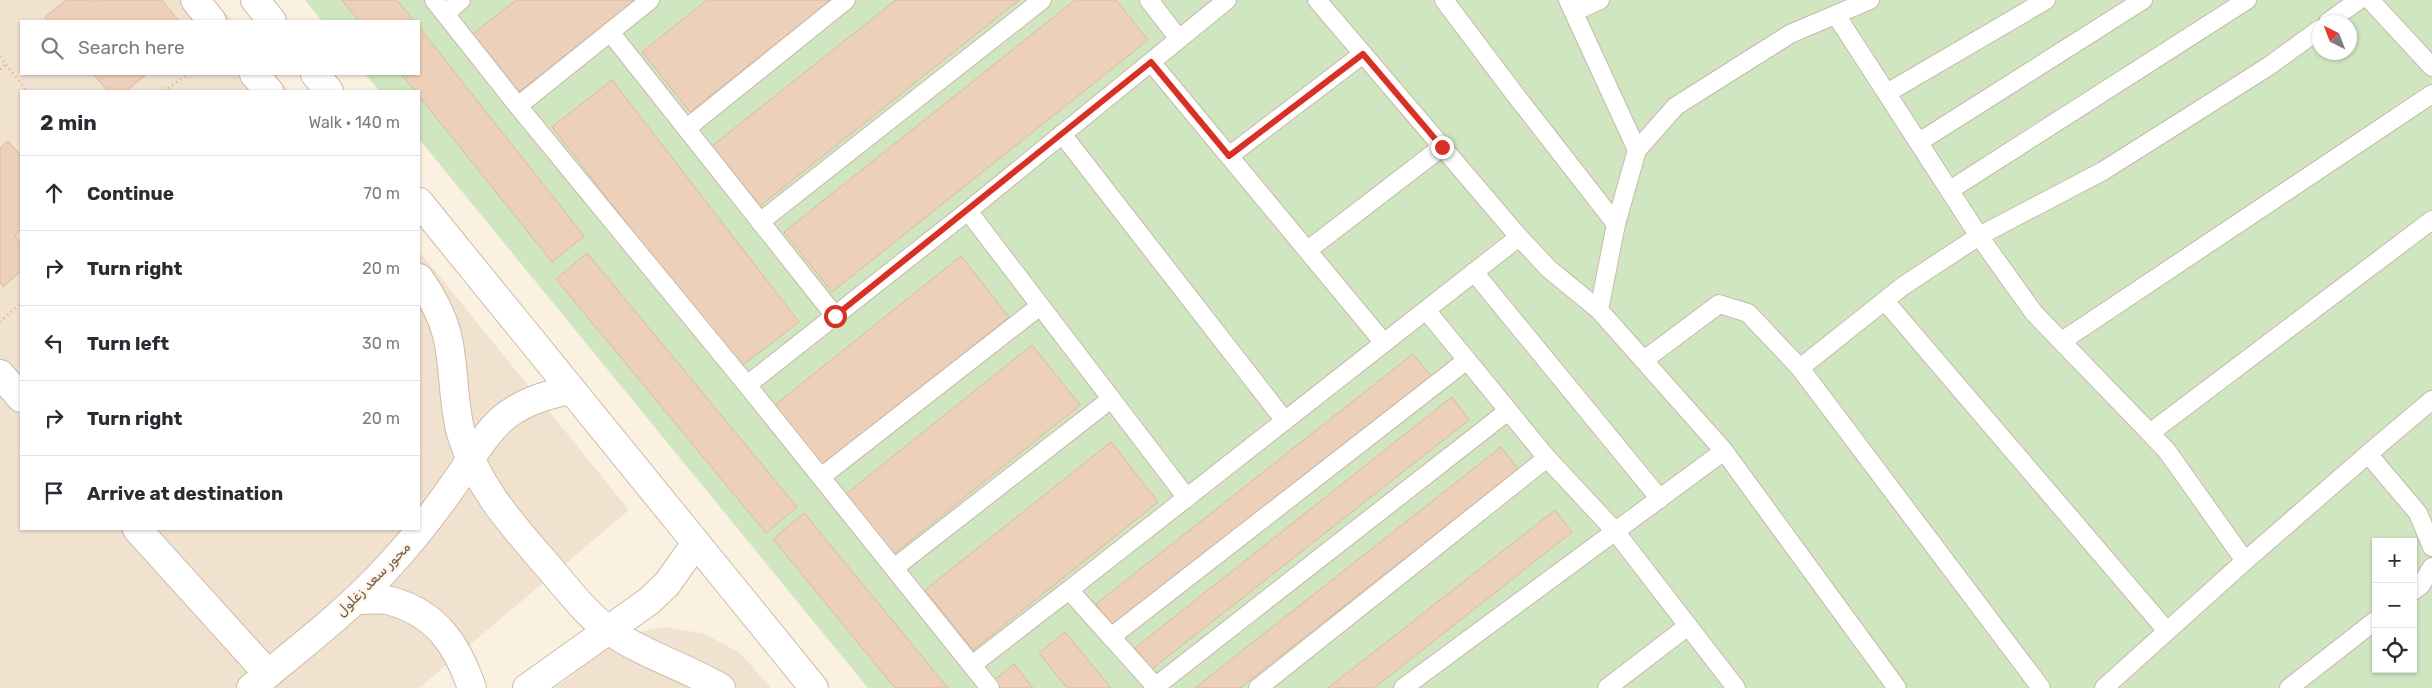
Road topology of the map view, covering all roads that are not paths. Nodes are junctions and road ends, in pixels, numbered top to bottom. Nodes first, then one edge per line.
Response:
1 (195, 0) edge
2 (255, 0) edge
3 (461, 0) edge
4 (650, 0) edge
5 (846, 0) edge
6 (1042, 0) edge
7 (1149, 0) edge
8 (1227, 0) edge
9 (1317, 0) edge
10 (1444, 0) edge
11 (1600, 0) edge
12 (1870, 0) edge
13 (2046, 0) edge
14 (2143, 0) edge
15 (2247, 0) edge
16 (2359, 0) edge
17 (2370, 0) edge
18 (1571, 6) edge
19 (439, 7) edge
20 (1836, 15) junction
21 (2338, 15) edge
22 (211, 20) edge
23 (271, 20) edge
24 (610, 32) junction
25 (2312, 35) edge
26 (1179, 39) junction
27 (1363, 54) junction
28 (1151, 62) junction
29 (2432, 67) edge
30 (255, 75) edge
31 (316, 75) edge
32 (268, 90) edge
33 (328, 90) edge
34 (1887, 93) junction
35 (2432, 94) edge
36 (518, 106) junction
37 (686, 128) junction
38 (1062, 134) junction
39 (1919, 142) junction
40 (1442, 147) junction
41 (1637, 150) junction
42 (1229, 156) junction
43 (1950, 190) junction
44 (420, 203) edge
45 (968, 211) junction
46 (2432, 220) edge
47 (760, 222) junction
48 (1616, 224) junction
49 (1980, 236) junction
50 (1519, 237) junction
51 (1308, 250) junction
52 (1474, 272) junction
53 (420, 280) edge
54 (1884, 301) junction
55 (1040, 306) junction
56 (1426, 310) junction
57 (1599, 310) junction
58 (835, 316) junction
59 (2062, 341) junction
60 (1384, 343) junction
61 (1467, 360) junction
62 (1644, 360) junction
63 (1800, 368) junction
64 (0, 374) edge
65 (747, 385) junction
66 (571, 390) junction
67 (20, 397) edge
68 (1111, 399) junction
69 (2432, 400) edge
70 (1508, 411) junction
71 (1285, 421) junction
72 (2150, 433) junction
73 (1724, 451) junction
74 (2368, 454) junction
75 (1547, 458) junction
76 (470, 461) junction
77 (821, 477) junction
78 (1187, 498) junction
79 (1660, 499) junction
80 (138, 530) edge
81 (1616, 531) junction
82 (696, 543) junction
83 (2432, 547) edge
84 (2245, 561) junction
85 (2432, 567) edge
86 (894, 568) junction
87 (2417, 588) edge
88 (1069, 590) junction
89 (356, 600) junction
90 (2372, 623) edge
91 (1688, 626) junction
92 (609, 630) junction
93 (2166, 631) junction
94 (1111, 637) junction
95 (972, 665) junction
96 (260, 681) edge
97 (1156, 687) edge
98 (472, 688) edge
99 (527, 688) edge
100 (721, 688) edge
101 (814, 688) edge
102 (990, 688) edge
103 (1258, 688) edge
104 (1403, 688) edge
105 (1607, 688) edge
106 (1736, 688) edge
107 (1897, 688) edge
108 (2041, 688) edge
109 (2104, 688) edge
110 (2289, 688) edge

1 - 22 main road
2 - 23 main road
3 - 19 lane
4 - 24 lane
5 - 37 lane
6 - 47 lane
7 - 26 lane
8 - 26 lane
9 - 27 lane
10 - 48 lane
11 - 18 lane
12 - 20 lane
13 - 34 lane
14 - 39 lane
15 - 43 lane
16 - 21 lane
17 - 29 lane
18 - 41 lane
19 - 36 lane
20 - 34 lane
20 - 41 lane
24 - 36 lane
24 - 37 lane
25 - 49 lane
26 - 28 lane
27 - 40 lane
27 - 42 lane
28 - 38 lane
28 - 42 lane
30 - 32 main road
31 - 33 main road
34 - 39 lane
35 - 59 lane
36 - 65 lane
37 - 47 lane
38 - 45 lane
38 - 71 lane
39 - 43 lane
40 - 50 lane
40 - 51 lane
41 - 48 lane
42 - 51 lane
43 - 49 lane
44 - 66 main road
45 - 55 lane
45 - 58 lane
46 - 72 lane
47 - 58 lane
48 - 57 lane
49 - 54 lane
49 - 59 lane
50 - 52 lane
50 - 57 lane
51 - 60 lane
52 - 56 lane
52 - 79 lane
53 - 76 main road
54 - 63 lane
54 - 93 lane
55 - 68 lane
55 - 77 lane
56 - 60 lane
56 - 61 lane
57 - 62 lane
58 - 65 lane
59 - 72 lane
60 - 71 lane
61 - 70 lane
61 - 94 lane
62 - 63 lane
62 - 73 lane
63 - 108 lane
64 - 67 main road
65 - 77 lane
66 - 76 main road, محور سعد زغلول
66 - 82 main road
68 - 78 lane
68 - 86 lane
69 - 74 lane
70 - 75 lane
70 - 97 lane
71 - 78 lane
72 - 84 lane
73 - 79 lane
73 - 107 lane
74 - 83 lane
74 - 84 lane
75 - 81 lane
75 - 103 lane
76 - 89 main road, محور سعد زغلول
76 - 92 main road
77 - 86 lane
78 - 88 lane
79 - 81 lane
80 - 96 main road
81 - 91 lane
81 - 104 lane
82 - 92 main road
82 - 101 main road
84 - 93 lane
85 - 87 lane
86 - 95 lane
88 - 94 lane
88 - 95 lane
89 - 96 main road, محور سعد زغلول
89 - 98 main road
90 - 110 lane
91 - 105 lane
91 - 106 lane
92 - 99 main road
92 - 100 main road
93 - 109 lane
94 - 97 lane
95 - 102 lane

